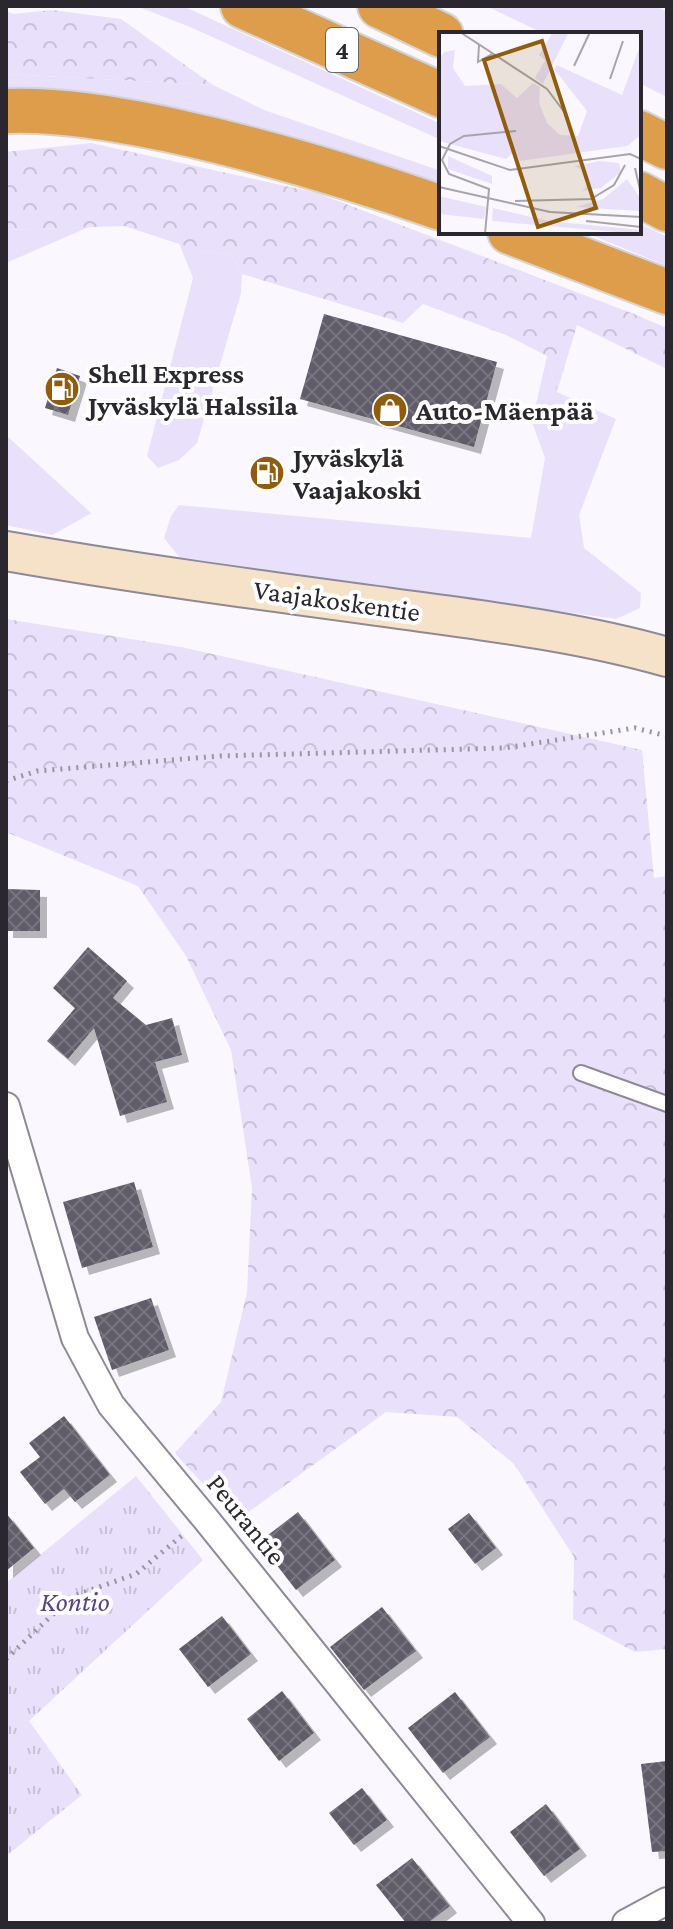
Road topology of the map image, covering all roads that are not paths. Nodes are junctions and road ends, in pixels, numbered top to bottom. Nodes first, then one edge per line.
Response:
1 (243, 6) edge
2 (380, 6) edge
3 (439, 34) edge
4 (439, 94) edge
5 (6, 111) edge
6 (641, 134) edge
7 (667, 147) edge
8 (641, 195) edge
9 (439, 207) edge
10 (667, 209) edge
11 (515, 234) edge
12 (667, 292) edge
13 (6, 551) edge
14 (667, 657) edge
15 (581, 1073) dead end
16 (667, 1104) edge
17 (6, 1106) edge
18 (667, 1901) edge
19 (531, 1923) edge
20 (626, 1923) edge

1 - 4 highway, 4
2 - 3 highway, 4
5 - 9 highway
6 - 7 highway
8 - 10 highway
11 - 12 highway
13 - 14 main road, Vaajakoskentie
15 - 16 lane
17 - 19 street, Peurantie
18 - 20 street

